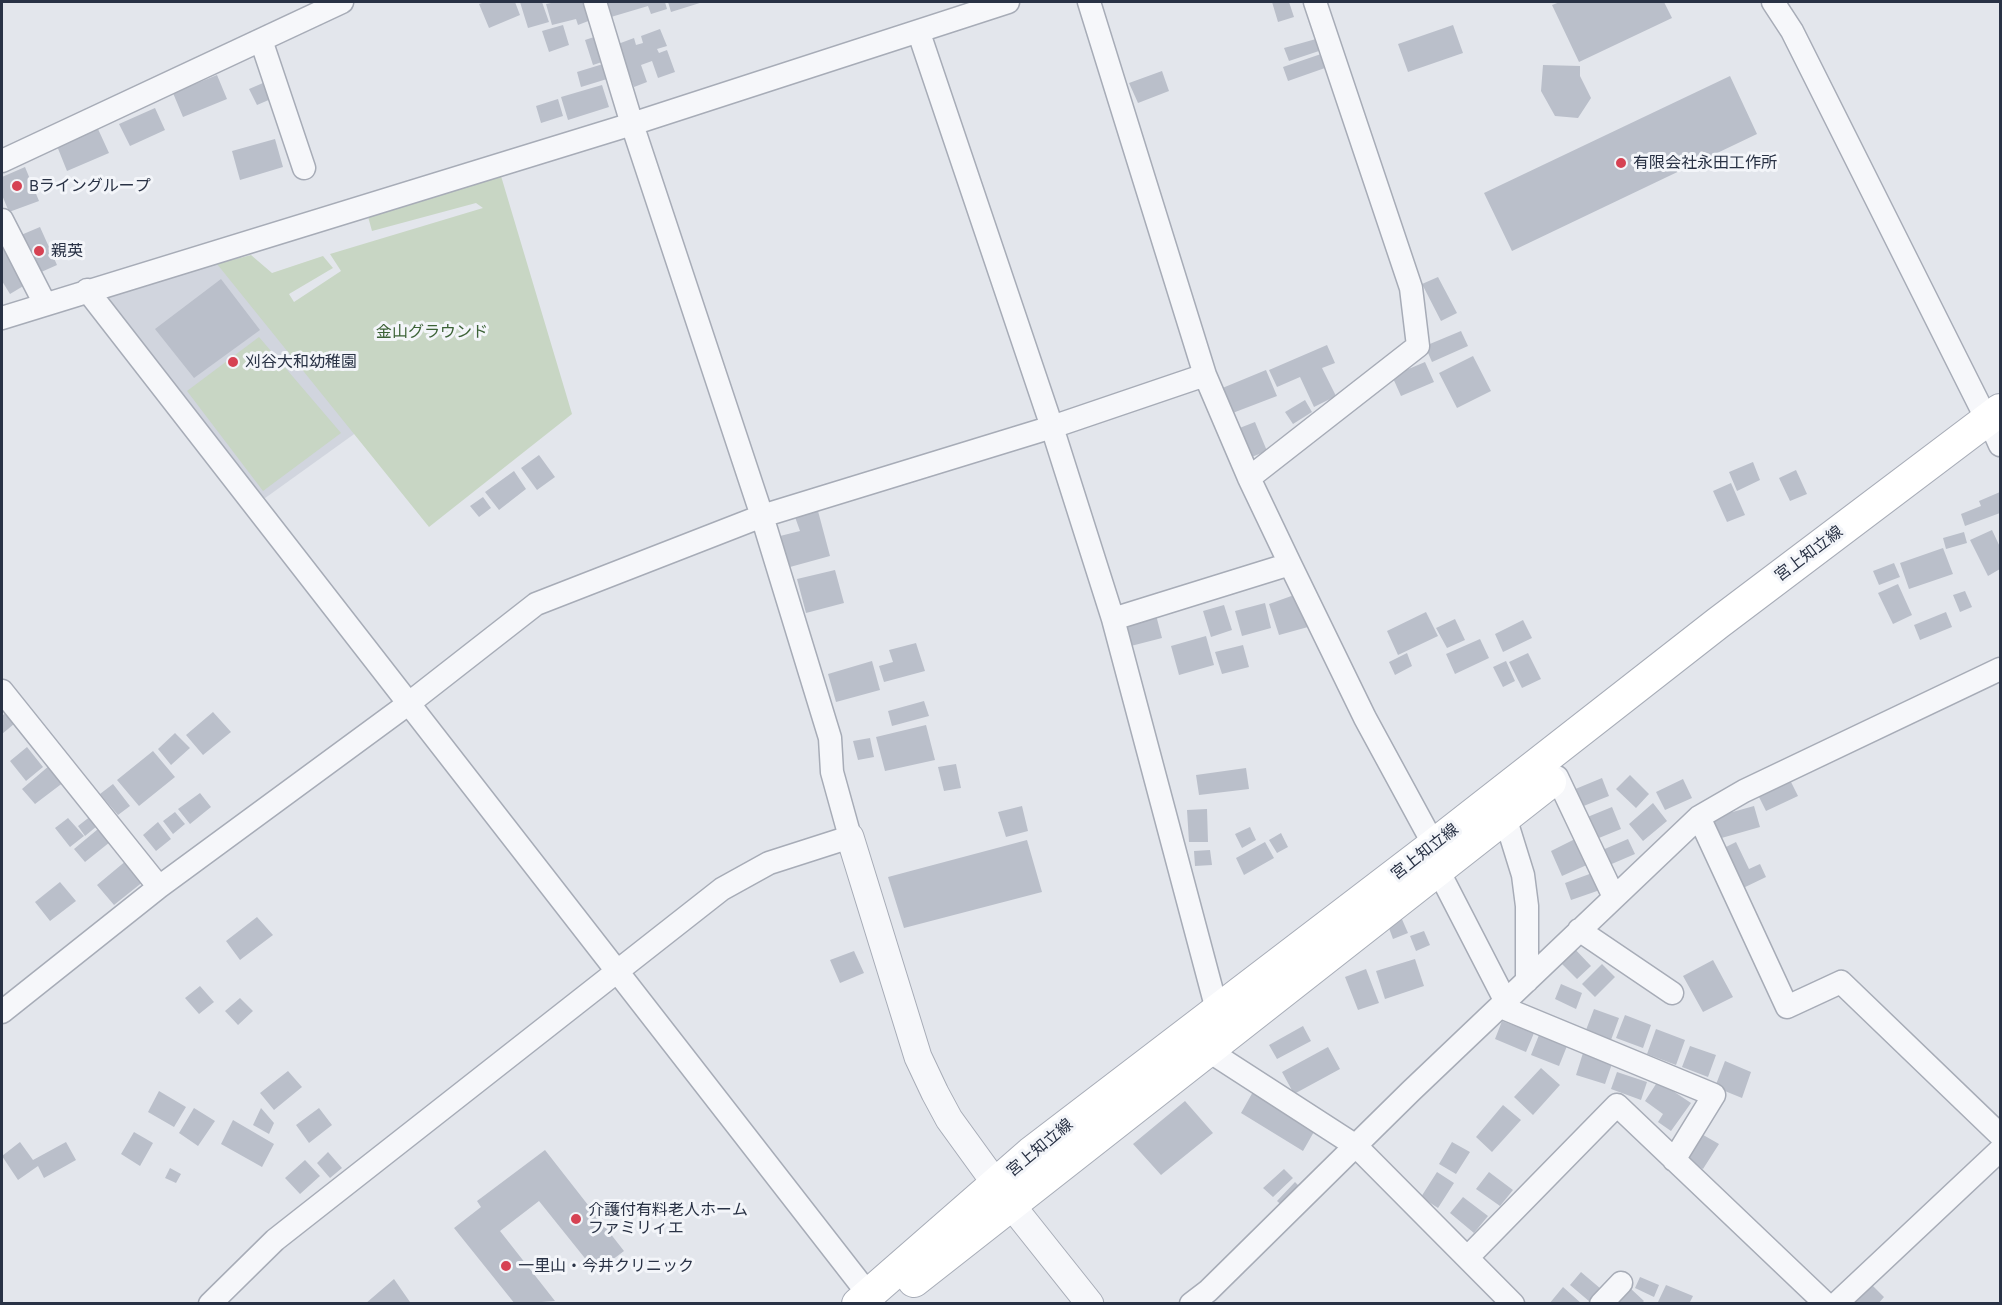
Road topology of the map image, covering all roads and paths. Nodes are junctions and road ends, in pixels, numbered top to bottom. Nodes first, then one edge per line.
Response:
1 (342, 2) edge
2 (596, 2) edge
3 (1008, 2) edge
4 (1089, 2) edge
5 (1315, 2) edge
6 (1773, 2) edge
7 (919, 33) junction
8 (261, 40) junction
9 (632, 124) junction
10 (2, 161) edge
11 (304, 168) dead end
12 (2, 220) edge
13 (87, 290) junction
14 (45, 304) junction
15 (2, 318) edge
16 (1205, 375) junction
17 (1052, 427) junction
18 (1997, 428) edge
19 (1249, 478) junction
20 (762, 516) junction
21 (1290, 564) junction
22 (1113, 619) junction
23 (2001, 669) edge
24 (2, 692) edge
25 (408, 704) junction
26 (1557, 777) junction
27 (1505, 817) junction
28 (1699, 817) junction
29 (850, 837) junction
30 (1436, 858) junction
31 (159, 887) junction
32 (1614, 897) junction
33 (1579, 930) junction
34 (617, 972) junction
35 (1527, 981) junction
36 (1672, 993) dead end
37 (1504, 1004) junction
38 (1217, 1010) junction
39 (2, 1012) edge
40 (1209, 1051) junction
41 (2001, 1135) edge
42 (1356, 1146) junction
43 (2001, 1149) edge
44 (1674, 1160) junction
45 (1005, 1195) junction
46 (1468, 1257) junction
47 (1621, 1283) dead end
48 (870, 1301) edge
49 (210, 1304) edge
50 (1090, 1304) edge
51 (1191, 1304) edge
52 (1513, 1304) edge
53 (1601, 1304) edge
54 (1826, 1304) edge
55 (1836, 1304) edge

1 - 8 street
2 - 9 street
3 - 7 street
4 - 16 street
5 - 19 street
6 - 18 street
7 - 9 street
7 - 17 street
8 - 10 street
8 - 11 street
9 - 13 street
9 - 20 street
12 - 14 street
13 - 14 street
13 - 25 street
14 - 15 street
16 - 17 street
16 - 19 street
17 - 20 street
17 - 22 street
18 - 26 main road, 宮上知立線
18 - 30 main road, 宮上知立線
19 - 21 street
20 - 25 street
20 - 29 street
21 - 22 street
21 - 30 street
22 - 38 street
23 - 28 street
24 - 31 street
25 - 31 street
25 - 34 street
26 - 27 main road, 宮上知立線
26 - 32 street
27 - 30 main road, 宮上知立線
27 - 35 street
28 - 32 street
28 - 41 street
29 - 34 street
29 - 45 street
30 - 37 street
30 - 38 main road, 宮上知立線
30 - 40 main road, 宮上知立線
31 - 39 street
32 - 33 street
33 - 35 street
33 - 36 street
34 - 48 street
34 - 49 street
35 - 37 street
37 - 42 street
37 - 44 street
38 - 45 main road, 宮上知立線
40 - 42 street
40 - 45 main road, 宮上知立線
42 - 46 street
42 - 51 street
43 - 55 street
44 - 46 street
44 - 54 street
45 - 48 main road, 宮上知立線
45 - 50 street
46 - 52 street
47 - 53 street

